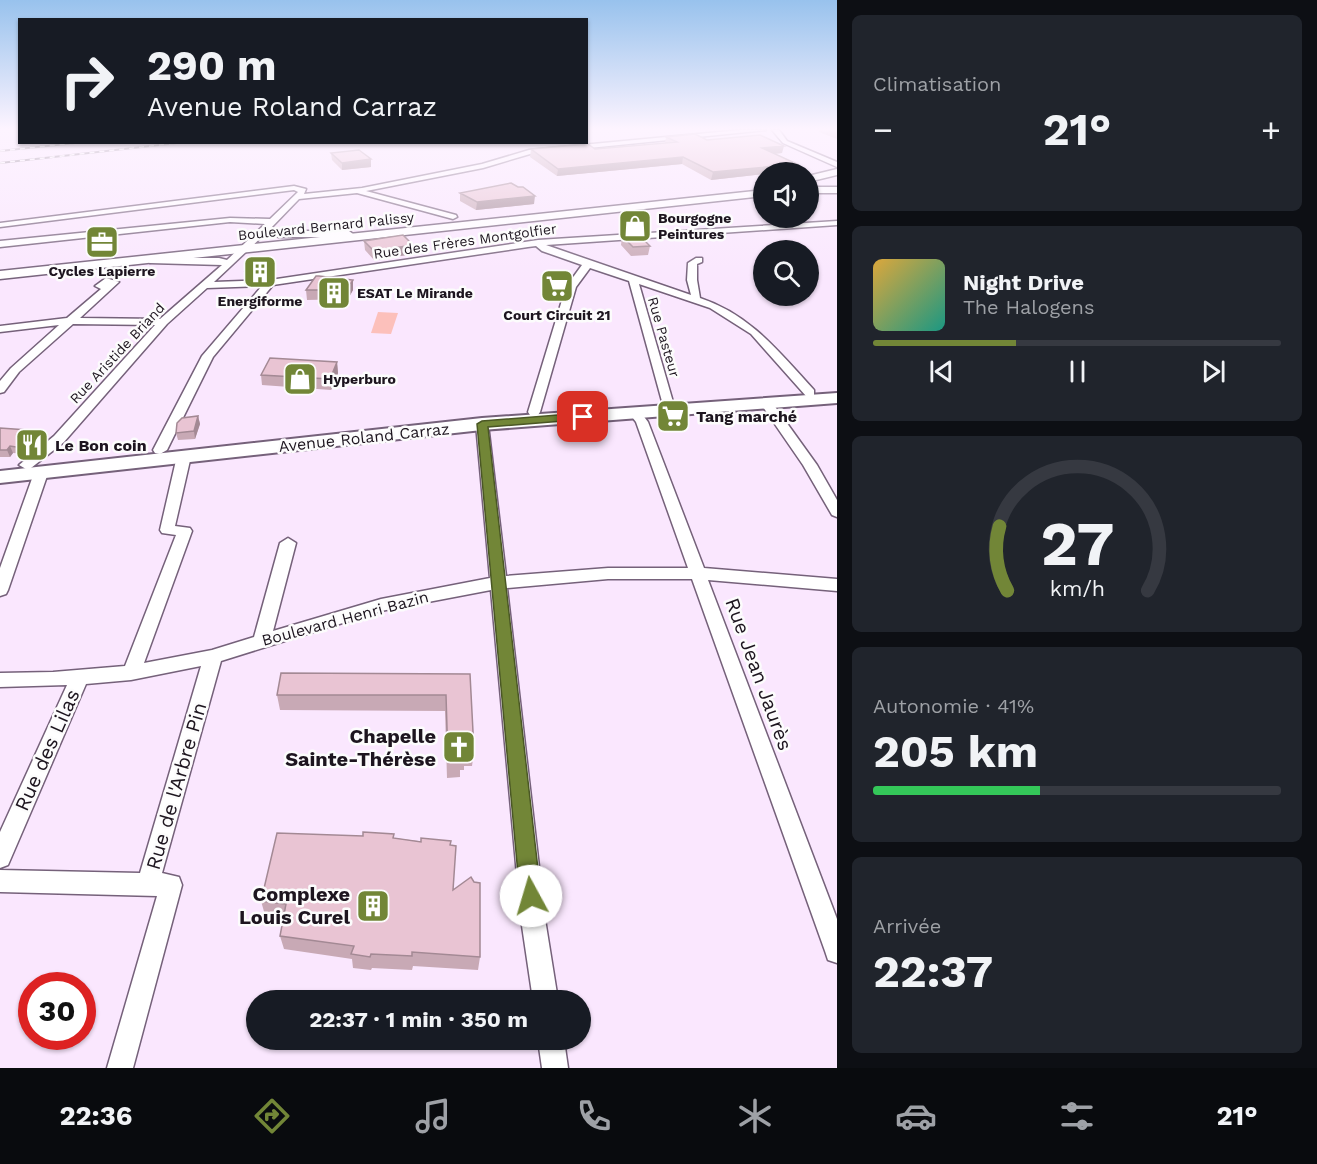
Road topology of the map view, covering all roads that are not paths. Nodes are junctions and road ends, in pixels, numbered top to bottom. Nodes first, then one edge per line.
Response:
1 (410, 180) edge
2 (837, 180) edge
3 (819, 181) edge
4 (837, 186) edge
5 (819, 188) edge
6 (357, 190) junction
7 (819, 190) edge
8 (837, 190) edge
9 (753, 192) edge
10 (753, 192) edge
11 (300, 195) junction
12 (453, 217) dead end
13 (272, 222) junction
14 (837, 223) edge
15 (0, 225) edge
16 (265, 230) junction
17 (349, 234) junction
18 (538, 243) junction
19 (0, 244) edge
20 (247, 247) junction
21 (150, 260) junction
22 (699, 260) dead end
23 (230, 264) junction
24 (587, 265) junction
25 (0, 273) edge
26 (633, 279) junction
27 (270, 284) junction
28 (206, 285) junction
29 (100, 286) dead end
30 (694, 297) junction
31 (71, 321) junction
32 (163, 322) junction
33 (0, 329) edge
34 (0, 389) edge
35 (837, 391) edge
36 (810, 393) junction
37 (837, 398) edge
38 (667, 402) junction
39 (768, 404) junction
40 (534, 412) junction
41 (635, 413) junction
42 (482, 424) junction
43 (59, 439) junction
44 (160, 450) junction
45 (184, 456) junction
46 (39, 466) junction
47 (3, 473) edge
48 (837, 512) edge
49 (288, 543) dead end
50 (698, 573) junction
51 (497, 584) junction
52 (837, 585) edge
53 (0, 590) edge
54 (262, 641) junction
55 (213, 657) junction
56 (130, 673) junction
57 (80, 677) junction
58 (0, 680) edge
59 (0, 856) edge
60 (0, 881) edge
61 (160, 884) junction
62 (837, 951) edge
63 (544, 990) edge
64 (552, 1050) edge
65 (120, 1068) edge
66 (555, 1068) edge

1 - 6 street
2 - 3 main road
4 - 5 main road
6 - 11 street
6 - 12 street
7 - 8 main road
9 - 17 main road, Boulevard Bernard Palissy
10 - 20 main road, Boulevard Bernard Palissy
11 - 13 street, Rue Aristide Briand
11 - 15 street
13 - 16 street, Rue Aristide Briand
13 - 19 street
14 - 18 street, Rue des Frères Montgolfier
16 - 17 street, Boulevard Bernard Palissy
16 - 20 street, Rue Aristide Briand
17 - 20 main road, Boulevard Bernard Palissy
18 - 24 street
18 - 27 street, Rue des Frères Montgolfier
20 - 21 main road, Boulevard Bernard Palissy
20 - 23 street, Rue Aristide Briand
20 - 25 main road, Boulevard Bernard Palissy
21 - 23 street
21 - 25 main road, Boulevard Bernard Palissy
22 - 30 street
23 - 28 street, Rue Aristide Briand
24 - 26 street
24 - 40 street
26 - 30 street
26 - 38 street, Rue Pasteur
27 - 28 street, Rue des Frères Montgolfier
27 - 44 street
28 - 32 street, Rue Aristide Briand
29 - 31 street
30 - 36 street
31 - 32 street
31 - 33 street
31 - 34 street
32 - 43 street, Rue Aristide Briand
35 - 36 main road, Avenue Roland Carraz
36 - 38 main road, Avenue Roland Carraz
37 - 39 main road, Avenue Roland Carraz
38 - 40 main road, Avenue Roland Carraz
38 - 41 main road
39 - 41 main road, Avenue Roland Carraz
39 - 48 street
40 - 44 main road, Avenue Roland Carraz
41 - 42 main road, Avenue Roland Carraz
41 - 50 street, Rue Jean Jaurès
42 - 45 main road, Avenue Roland Carraz
42 - 51 street
43 - 46 street, Rue Aristide Briand
43 - 46 street, Rue Aristide Briand
44 - 46 main road, Avenue Roland Carraz
45 - 46 main road, Avenue Roland Carraz
45 - 56 street
46 - 47 main road
46 - 53 street
49 - 54 street
50 - 51 street, Boulevard Henri Bazin
50 - 52 street, Boulevard Henri Bazin
50 - 62 street, Rue Jean Jaurès
51 - 54 street, Boulevard Henri Bazin
51 - 63 street
54 - 55 street, Boulevard Henri Bazin
55 - 56 street, Boulevard Henri Bazin
55 - 61 street, Rue de l'Arbre Pin
56 - 57 street, Boulevard Henri Bazin
57 - 58 street, Boulevard Henri Bazin
57 - 59 street, Rue des Lilas
60 - 61 street
61 - 65 street, Rue de l'Arbre Pin
64 - 66 street

